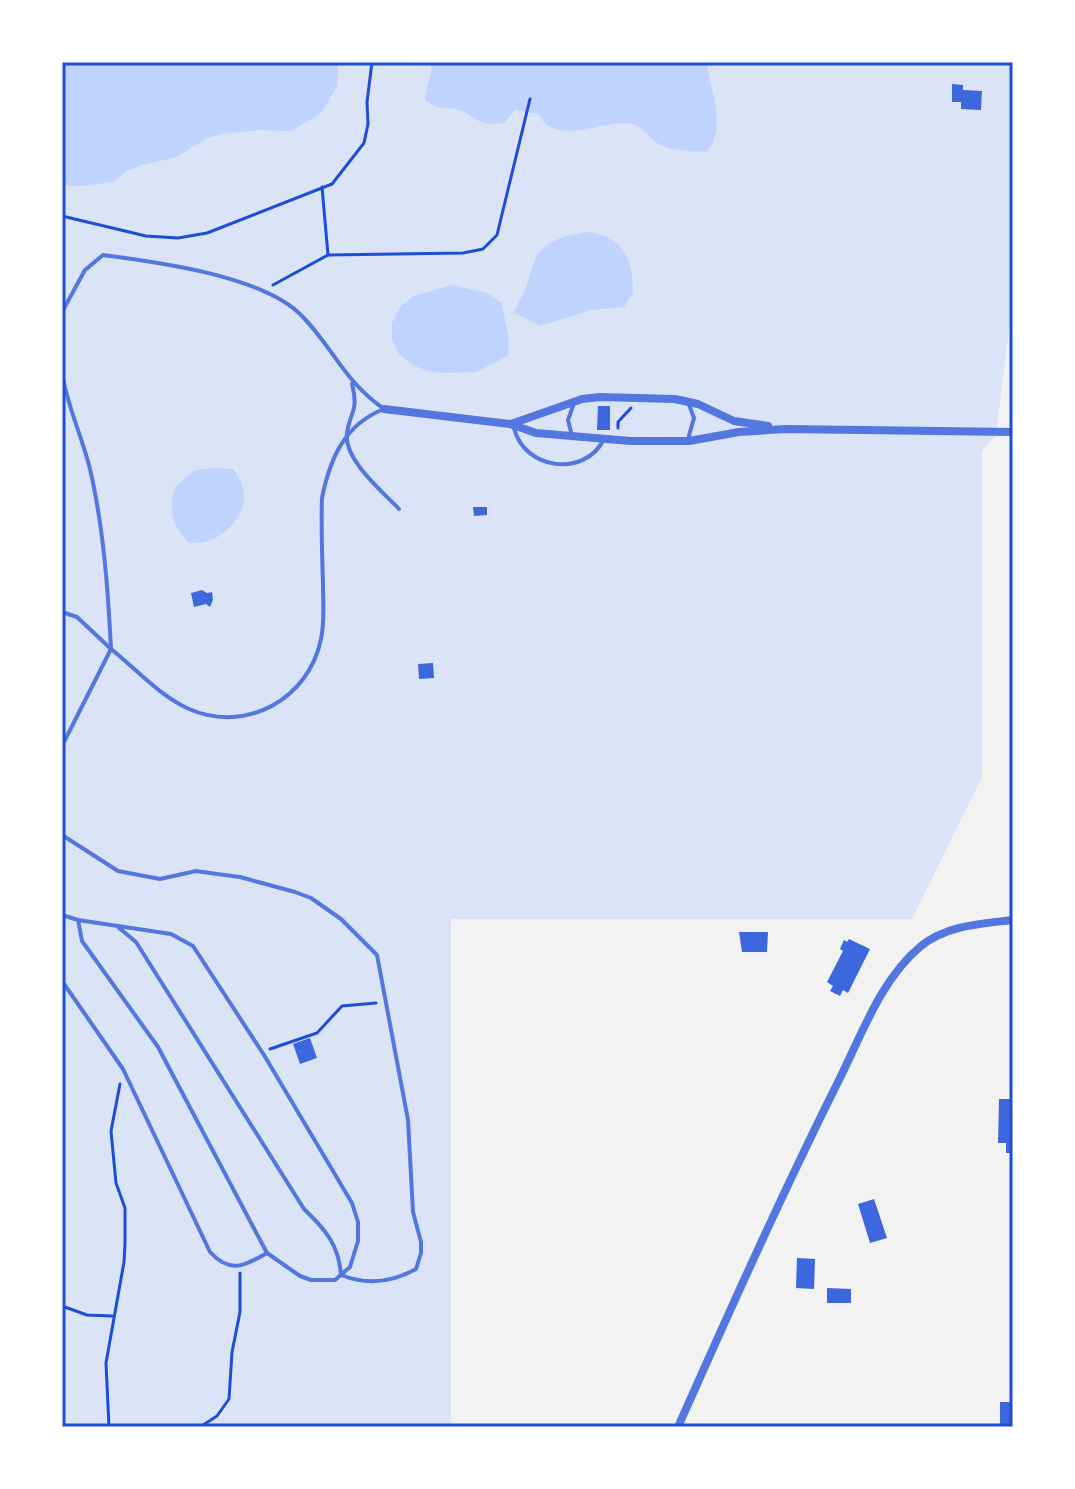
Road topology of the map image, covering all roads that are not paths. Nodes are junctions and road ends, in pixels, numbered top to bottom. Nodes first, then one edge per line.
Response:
1 (62, 312) edge
2 (62, 372) edge
3 (351, 382) junction
4 (576, 401) junction
5 (688, 402) junction
6 (384, 409) junction
7 (512, 425) junction
8 (785, 429) junction
9 (1013, 432) edge
10 (347, 433) junction
11 (572, 436) junction
12 (604, 438) junction
13 (686, 441) junction
14 (399, 509) dead end
15 (62, 612) edge
16 (111, 649) junction
17 (62, 746) edge
18 (62, 835) edge
19 (62, 914) edge
20 (78, 920) junction
21 (1013, 920) edge
22 (115, 925) junction
23 (62, 981) edge
24 (267, 1253) junction
25 (341, 1275) junction
26 (678, 1427) edge

1 - 3 lane
2 - 16 lane
3 - 6 lane
3 - 10 lane
4 - 5 street
4 - 7 street
4 - 11 lane
5 - 8 street
5 - 13 lane
6 - 7 street
6 - 10 lane
7 - 11 street
7 - 12 lane
8 - 9 street
8 - 13 street
10 - 14 lane
10 - 16 lane
11 - 12 street
12 - 13 street
15 - 16 lane
16 - 17 lane
18 - 25 lane
19 - 20 lane
20 - 22 lane
20 - 24 lane
21 - 26 street
22 - 25 lane
22 - 25 lane
23 - 24 lane
24 - 25 lane

